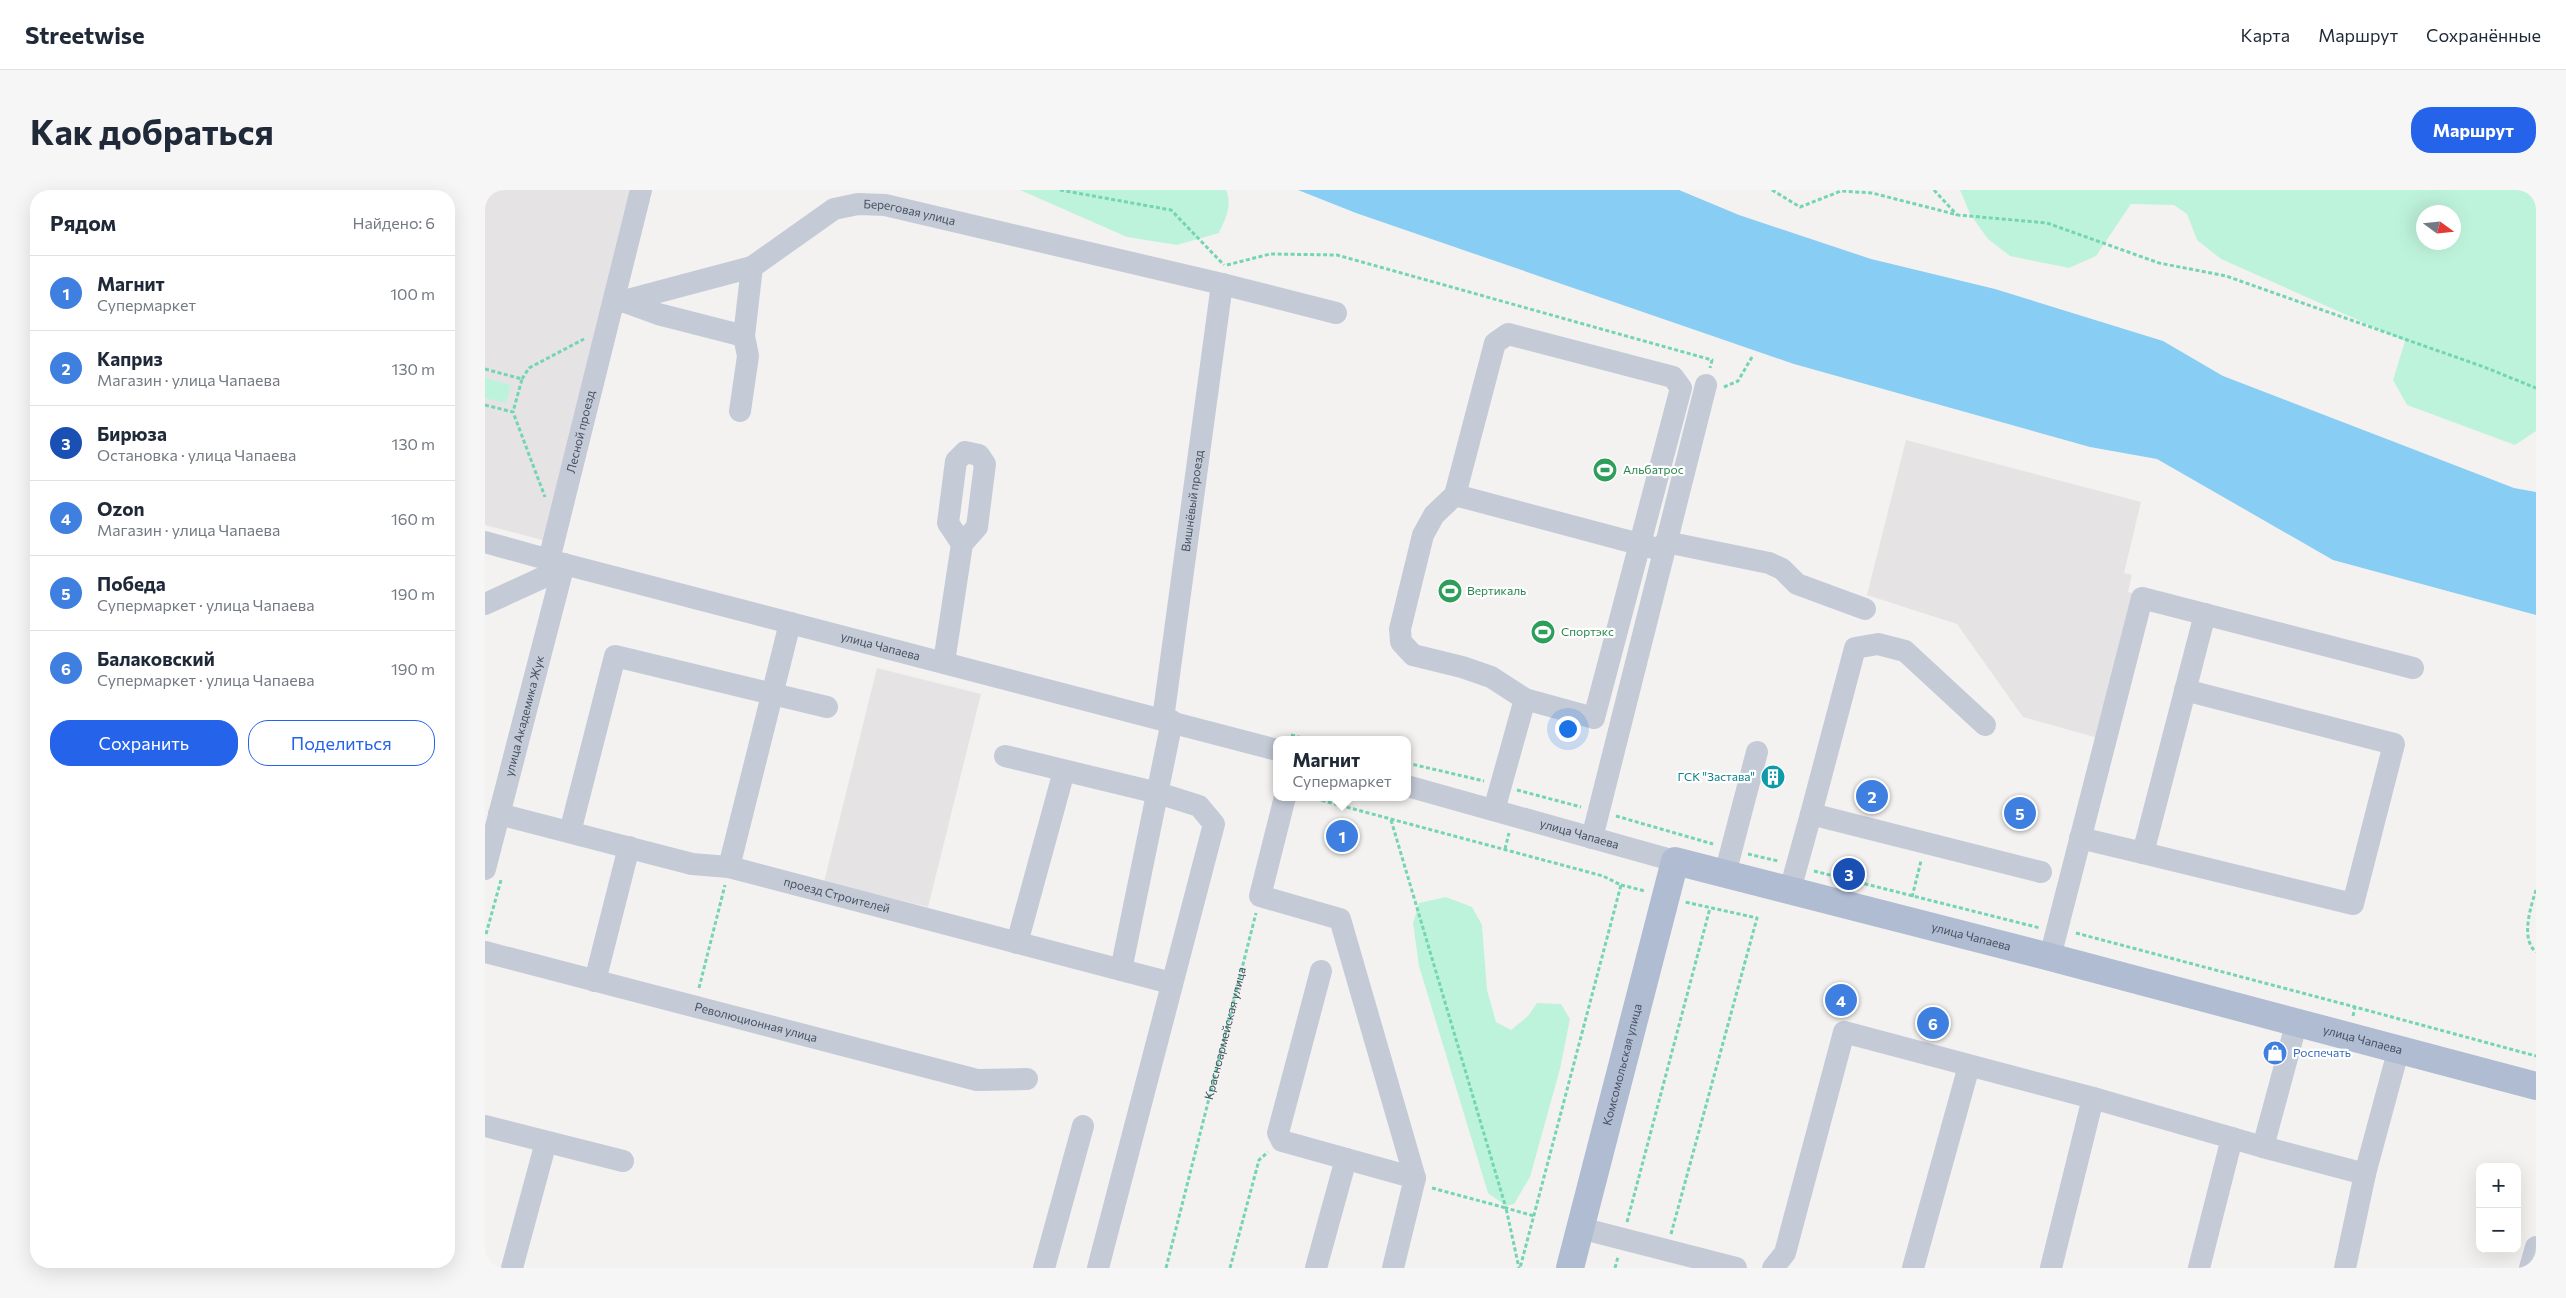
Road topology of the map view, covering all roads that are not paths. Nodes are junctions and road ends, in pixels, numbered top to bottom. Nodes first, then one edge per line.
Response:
1 (641, 190) edge
2 (752, 267) junction
3 (1223, 275) junction
4 (619, 303) junction
5 (1336, 313) dead end
6 (744, 336) junction
7 (1705, 388) road end
8 (741, 410) dead end
9 (1455, 494) junction
10 (485, 542) edge
11 (962, 544) dead end
12 (1639, 544) junction
13 (1665, 546) junction
14 (556, 562) junction
15 (485, 604) edge
16 (1865, 608) dead end
17 (2205, 614) junction
18 (791, 623) junction
19 (943, 662) junction
20 (2413, 668) dead end
21 (2185, 690) junction
22 (774, 694) junction
23 (1525, 699) junction
24 (827, 707) dead end
25 (1168, 720) junction
26 (1985, 725) dead end
27 (1273, 740) edge
28 (1757, 752) dead end
29 (1005, 756) dead end
30 (1064, 771) junction
31 (1411, 787) edge
32 (1158, 793) junction
33 (1284, 801) edge
34 (1494, 810) junction
35 (499, 814) junction
36 (1811, 814) junction
37 (570, 832) junction
38 (1591, 838) junction
39 (2080, 838) junction
40 (629, 847) junction
41 (2143, 853) junction
42 (487, 856) edge
43 (1675, 861) junction
44 (1729, 862) junction
45 (729, 867) junction
46 (2041, 872) dead end
47 (1794, 878) junction
48 (1017, 943) junction
49 (485, 952) edge
50 (2050, 957) junction
51 (1121, 970) junction
52 (1321, 971) dead end
53 (595, 981) junction
54 (1171, 983) junction
55 (2297, 1021) junction
56 (2399, 1048) junction
57 (1969, 1066) junction
58 (1027, 1079) dead end
59 (2536, 1086) edge
60 (2093, 1098) junction
61 (485, 1126) edge
62 (1083, 1126) dead end
63 (2232, 1138) junction
64 (546, 1142) junction
65 (2263, 1147) junction
66 (1346, 1159) junction
67 (623, 1161) dead end
68 (2365, 1174) junction
69 (1415, 1181) junction
70 (1580, 1228) junction
71 (2536, 1247) edge
72 (512, 1268) edge
73 (1043, 1268) edge
74 (1098, 1268) edge
75 (1316, 1268) edge
76 (1393, 1268) edge
77 (1570, 1268) edge
78 (1736, 1268) edge
79 (1773, 1268) edge
80 (1913, 1268) edge
81 (2051, 1268) edge
82 (2199, 1268) edge
83 (2345, 1268) edge
84 (2530, 1268) edge

1 - 4 street, Лесной проезд
2 - 3 street, Береговая улица
2 - 4 street, Береговая улица
2 - 6 street
3 - 5 street, Береговая улица
3 - 25 street, Вишнёвый проезд
4 - 6 street
4 - 14 street, Лесной проезд
6 - 8 street
7 - 13 street
9 - 12 street
9 - 12 street
9 - 23 street
10 - 14 street, улица Чапаева
11 - 19 street
12 - 13 street
12 - 23 street
13 - 16 street
13 - 38 street
14 - 15 street
14 - 18 street, улица Чапаева
14 - 35 street, улица Академика Жук
17 - 20 street
17 - 21 street
17 - 39 street
18 - 19 street, улица Чапаева
18 - 22 street
19 - 25 street, улица Чапаева
21 - 41 street
21 - 41 street
22 - 24 street
22 - 37 street
22 - 45 street
23 - 34 street
25 - 27 street, улица Чапаева
25 - 32 street, Вишнёвый проезд
26 - 36 street
28 - 44 street
29 - 30 street
30 - 32 street
30 - 48 street
31 - 34 street, улица Чапаева
32 - 51 street, Вишнёвый проезд
32 - 54 street
33 - 69 street
34 - 38 street, улица Чапаева
35 - 37 street, проезд Строителей
35 - 42 street, улица Академика Жук
36 - 46 street
36 - 47 street
37 - 40 street, проезд Строителей
38 - 43 street, улица Чапаева
39 - 41 street
39 - 50 street
40 - 45 street, проезд Строителей
40 - 53 street
43 - 44 main road, улица Чапаева
43 - 70 main road, Комсомольская улица
44 - 47 main road, улица Чапаева
45 - 48 street, проезд Строителей
47 - 50 main road, улица Чапаева
48 - 51 street, проезд Строителей
49 - 53 street, Революционная улица
50 - 55 main road, улица Чапаева
51 - 54 street, проезд Строителей
52 - 66 street
53 - 58 street, Революционная улица
54 - 74 street
55 - 56 main road, улица Чапаева
55 - 65 street
56 - 59 main road, улица Чапаева
56 - 68 street
57 - 60 street
57 - 79 street
57 - 80 street
60 - 63 street
60 - 81 street
61 - 64 street
62 - 73 street
63 - 65 street
63 - 82 street
64 - 67 street
64 - 72 street
65 - 68 street
66 - 69 street
66 - 75 street
68 - 83 street
69 - 76 street
70 - 77 main road, Комсомольская улица
70 - 78 street
71 - 84 street

